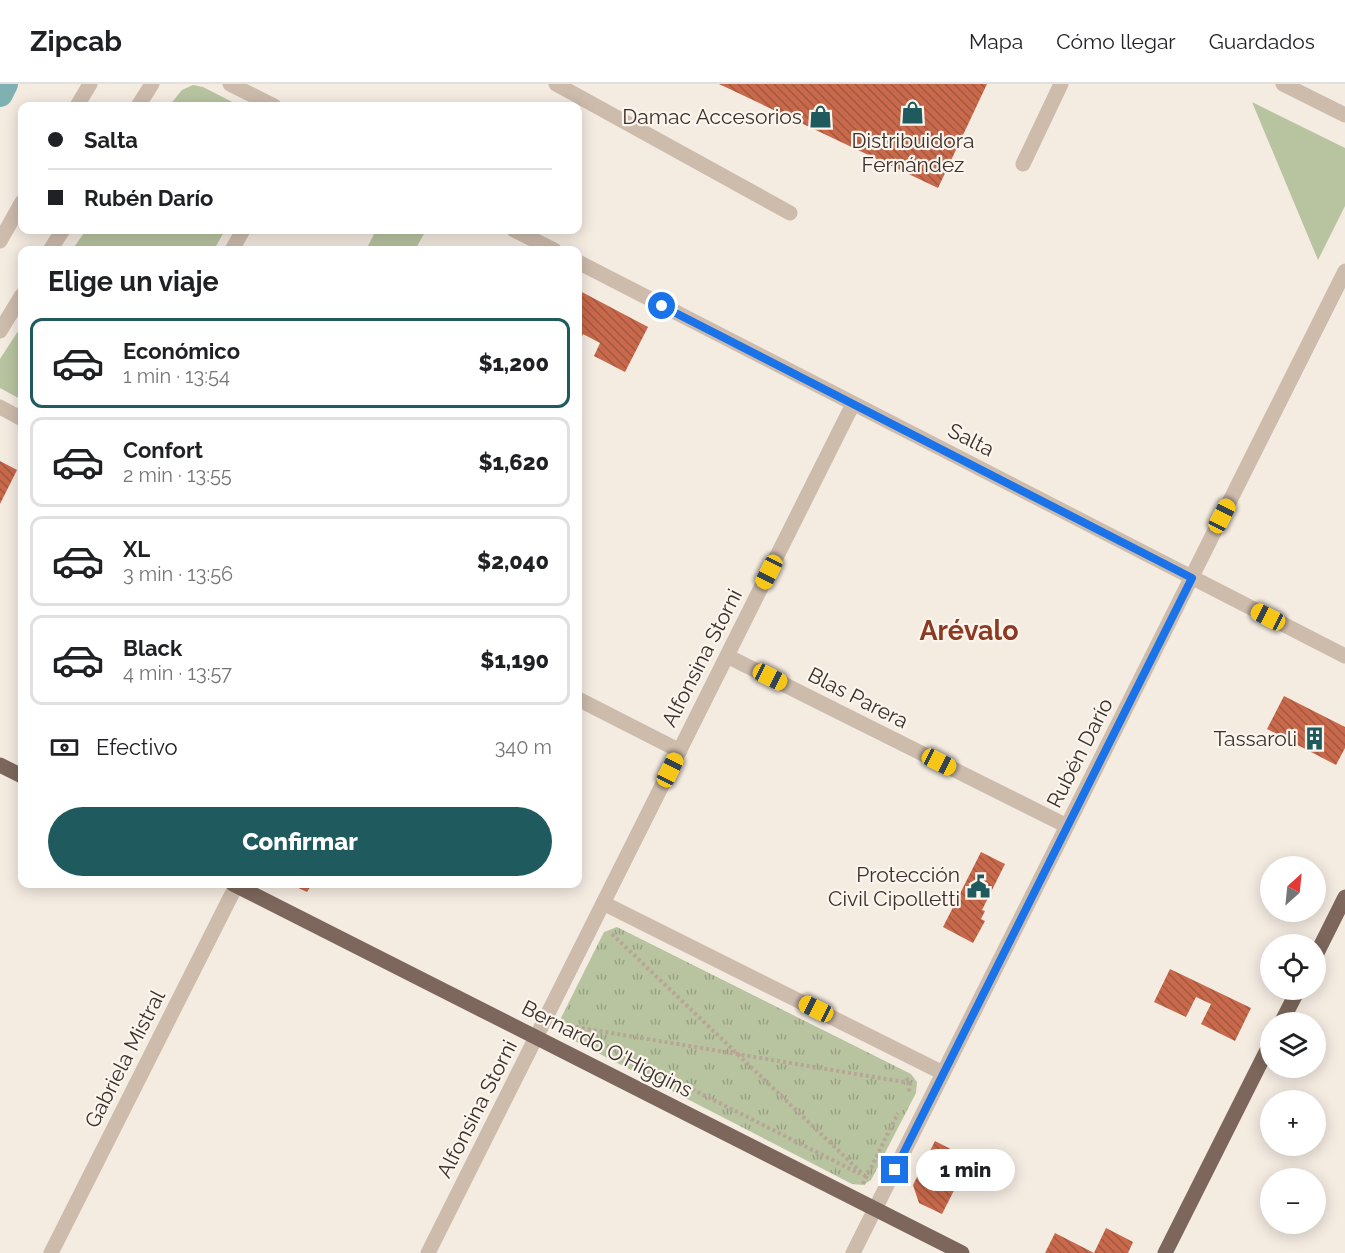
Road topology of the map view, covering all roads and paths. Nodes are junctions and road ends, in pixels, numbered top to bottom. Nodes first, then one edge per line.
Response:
1 (90, 84) edge
2 (152, 84) edge
3 (230, 84) edge
4 (556, 84) edge
5 (1061, 84) edge
6 (1283, 84) edge
7 (79, 102) edge
8 (141, 102) edge
9 (266, 102) edge
10 (1345, 115) edge
11 (1023, 164) dead end
12 (18, 209) edge
13 (790, 213) dead end
14 (522, 234) edge
15 (0, 242) edge
16 (546, 246) edge
17 (582, 264) edge
18 (1345, 271) edge
19 (18, 302) edge
20 (0, 331) edge
21 (853, 404) junction
22 (0, 407) edge
23 (18, 417) edge
24 (1192, 578) junction
25 (727, 656) junction
26 (1345, 656) edge
27 (582, 701) edge
28 (680, 750) junction
29 (0, 765) edge
30 (18, 774) edge
31 (1067, 826) junction
32 (234, 888) edge
33 (244, 888) edge
34 (1345, 897) edge
35 (603, 903) junction
36 (612, 934) junction
37 (621, 934) dead end
38 (1326, 935) edge
39 (608, 938) dead end
40 (570, 1014) dead end
41 (562, 1024) junction
42 (536, 1037) junction
43 (738, 1054) junction
44 (1260, 1064) edge
45 (943, 1073) junction
46 (903, 1076) dead end
47 (910, 1083) junction
48 (866, 1177) junction
49 (872, 1180) dead end
50 (875, 1209) junction
51 (51, 1253) edge
52 (428, 1253) edge
53 (853, 1253) edge
54 (962, 1253) edge
55 (1165, 1253) edge

1 - 7 street
2 - 8 street
3 - 9 street
4 - 13 street
5 - 11 street
6 - 10 street
12 - 15 street
14 - 16 street
17 - 21 street, Salta
18 - 24 street, Rubén Darío
19 - 20 street
21 - 24 street, Salta
21 - 25 street, Alfonsina Storni
22 - 23 street
24 - 26 street, Salta
24 - 31 street, Rubén Darío
25 - 28 street, Alfonsina Storni
25 - 31 street, Blas Parera
27 - 28 street
28 - 35 street, Alfonsina Storni
29 - 30 main road
31 - 45 street, Rubén Darío
32 - 51 street, Gabriela Mistral
33 - 42 main road, Bernardo O'Higgins
34 - 38 main road
35 - 42 street, Alfonsina Storni
35 - 45 street
36 - 37 path
36 - 39 path
36 - 43 path
40 - 41 path
41 - 43 path
41 - 48 path
42 - 50 main road, Bernardo O'Higgins
42 - 52 street, Alfonsina Storni
43 - 47 path
43 - 48 path
44 - 55 main road
45 - 50 street, Rubén Darío
46 - 47 path
47 - 48 path
48 - 49 path
50 - 53 street, Rubén Darío
50 - 54 main road, Bernardo O'Higgins

